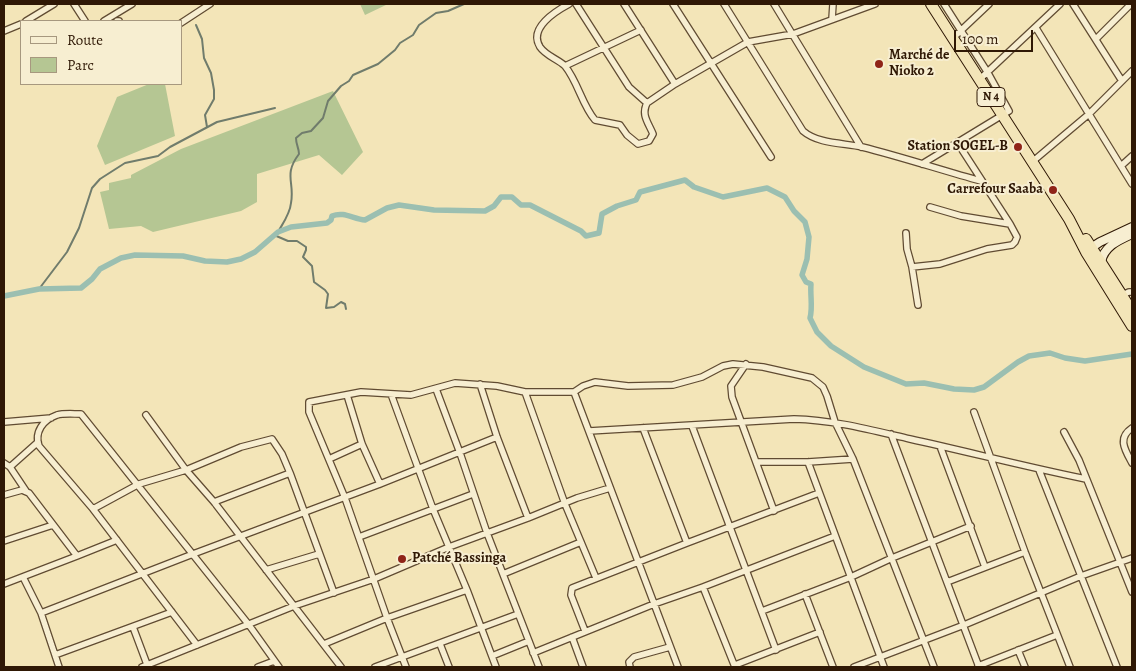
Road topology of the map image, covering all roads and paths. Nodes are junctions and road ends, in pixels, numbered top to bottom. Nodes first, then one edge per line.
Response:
1 (54, 4) edge
2 (74, 4) edge
3 (132, 4) edge
4 (210, 4) edge
5 (569, 4) edge
6 (576, 4) edge
7 (624, 4) edge
8 (672, 4) edge
9 (724, 4) edge
10 (774, 4) edge
11 (833, 4) edge
12 (875, 4) edge
13 (932, 4) edge
14 (944, 4) edge
15 (989, 4) edge
16 (1060, 4) edge
17 (1073, 4) edge
18 (1131, 4) edge
19 (124, 6) edge
20 (28, 20) edge
21 (84, 20) edge
22 (109, 20) edge
23 (832, 20) junction
24 (182, 22) edge
25 (20, 24) edge
26 (1036, 28) junction
27 (641, 30) junction
28 (4, 31) edge
29 (793, 34) junction
30 (957, 35) junction
31 (1096, 39) junction
32 (748, 42) junction
33 (603, 49) junction
34 (710, 64) junction
35 (565, 66) junction
36 (1132, 71) edge
37 (984, 76) junction
38 (1122, 81) junction
39 (675, 84) junction
40 (647, 103) junction
41 (1089, 114) junction
42 (1003, 116) junction
43 (957, 142) junction
44 (861, 147) junction
45 (1132, 156) edge
46 (771, 157) dead end
47 (1032, 162) junction
48 (922, 164) junction
49 (1121, 166) junction
50 (981, 181) junction
51 (1132, 184) edge
52 (930, 207) dead end
53 (1010, 224) junction
54 (1132, 226) edge
55 (906, 233) dead end
56 (1131, 235) edge
57 (1089, 250) junction
58 (1101, 262) junction
59 (912, 267) junction
60 (1127, 294) edge
61 (918, 305) dead end
62 (1132, 311) edge
63 (1132, 326) edge
64 (746, 364) junction
65 (480, 384) junction
66 (436, 388) junction
67 (525, 392) junction
68 (574, 392) junction
69 (391, 394) junction
70 (347, 395) junction
71 (974, 412) dead end
72 (146, 415) dead end
73 (51, 418) junction
74 (4, 422) edge
75 (740, 422) junction
76 (835, 422) junction
77 (692, 426) junction
78 (643, 428) junction
79 (1132, 428) edge
80 (589, 431) junction
81 (1064, 432) dead end
82 (891, 434) junction
83 (497, 437) junction
84 (38, 442) junction
85 (362, 444) junction
86 (940, 446) junction
87 (460, 452) junction
88 (991, 458) junction
89 (329, 459) junction
90 (853, 459) junction
91 (756, 462) junction
92 (808, 462) junction
93 (1132, 462) edge
94 (4, 463) edge
95 (10, 468) junction
96 (418, 469) junction
97 (186, 470) junction
98 (1039, 470) junction
99 (290, 473) junction
100 (1086, 478) junction
101 (139, 484) junction
102 (380, 484) junction
103 (610, 488) junction
104 (26, 491) junction
105 (819, 493) junction
106 (473, 494) junction
107 (4, 496) edge
108 (345, 498) junction
109 (214, 502) junction
110 (565, 504) junction
111 (93, 509) junction
112 (433, 509) junction
113 (774, 511) junction
114 (305, 513) junction
115 (528, 518) junction
116 (53, 525) junction
117 (971, 526) junction
118 (730, 528) junction
119 (487, 533) junction
120 (835, 536) junction
121 (240, 537) junction
122 (360, 537) junction
123 (4, 540) edge
124 (117, 540) junction
125 (581, 542) junction
126 (930, 542) junction
127 (687, 543) junction
128 (449, 547) junction
129 (1025, 552) junction
130 (193, 554) junction
131 (319, 554) junction
132 (77, 556) junction
133 (892, 558) junction
134 (1132, 558) edge
135 (1122, 562) junction
136 (638, 563) junction
137 (986, 566) junction
138 (266, 570) junction
139 (746, 571) junction
140 (143, 574) junction
141 (503, 574) junction
142 (1081, 576) junction
143 (23, 577) junction
144 (851, 577) junction
145 (596, 578) junction
146 (374, 579) junction
147 (947, 582) junction
148 (4, 584) edge
149 (703, 587) junction
150 (467, 590) junction
151 (1132, 592) edge
152 (334, 593) junction
153 (1040, 593) junction
154 (805, 594) junction
155 (654, 604) junction
156 (294, 606) junction
157 (762, 611) junction
158 (172, 612) junction
159 (41, 614) junction
160 (518, 614) junction
161 (387, 618) junction
162 (249, 625) junction
163 (964, 625) junction
164 (133, 626) junction
165 (481, 628) junction
166 (585, 632) junction
167 (820, 632) junction
168 (1057, 635) junction
169 (572, 637) junction
170 (924, 639) junction
171 (529, 641) junction
172 (324, 644) junction
173 (440, 644) junction
174 (197, 645) junction
175 (670, 647) junction
176 (776, 650) junction
177 (1018, 650) junction
178 (533, 653) junction
179 (55, 655) junction
180 (492, 656) junction
181 (880, 656) junction
182 (402, 657) junction
183 (274, 661) junction
184 (735, 666) edge
185 (979, 666) edge
186 (59, 667) edge
187 (146, 667) edge
188 (258, 667) edge
189 (279, 667) edge
190 (341, 667) edge
191 (375, 667) edge
192 (406, 667) edge
193 (450, 667) edge
194 (496, 667) edge
195 (539, 667) edge
196 (583, 667) edge
197 (630, 667) edge
198 (678, 667) edge
199 (833, 667) edge
200 (854, 667) edge
201 (884, 667) edge
202 (934, 667) edge
203 (1025, 667) edge
204 (1070, 667) edge
205 (1117, 667) edge

1 - 20 street
2 - 21 street
3 - 19 street
4 - 24 street
5 - 35 street
6 - 33 street
7 - 27 street
8 - 34 street
9 - 32 street
10 - 29 street
11 - 23 street
12 - 23 street
13 - 30 highway, N 4
14 - 30 street
15 - 30 street
16 - 26 street
17 - 31 street
18 - 31 street
19 - 22 street
23 - 29 street
25 - 28 street
26 - 37 street
26 - 41 street
27 - 33 street
27 - 39 street
29 - 32 street
29 - 44 street
30 - 37 highway, N 4
31 - 38 street
32 - 34 street
32 - 44 street
33 - 35 street
33 - 40 street
34 - 39 street
34 - 46 street
35 - 40 street
36 - 38 street
37 - 42 highway, N 4
38 - 41 street
39 - 40 street
41 - 47 street
41 - 49 street
42 - 43 street
42 - 47 highway, N 4
43 - 48 street
43 - 50 street
44 - 48 street
45 - 49 street
47 - 57 highway, N 4
48 - 50 street
49 - 51 street
50 - 53 street
52 - 53 street
53 - 59 street
54 - 57 street
55 - 59 street
56 - 58 street
57 - 58 highway, N 4
57 - 63 highway, N 4
58 - 60 highway, N 4
59 - 61 street
60 - 62 highway, N 4
64 - 68 street
64 - 75 street
64 - 76 street
65 - 66 street
65 - 67 street
65 - 83 street
66 - 69 street
66 - 87 street
67 - 68 street
67 - 110 street
68 - 80 street
69 - 70 street
69 - 96 street
70 - 85 street
70 - 89 street
71 - 88 street
72 - 97 street
73 - 74 street
73 - 84 street
73 - 101 street
75 - 76 street
75 - 77 street
75 - 91 street
76 - 82 street
76 - 90 street
77 - 78 street
77 - 118 street
78 - 80 street
78 - 127 street
79 - 93 street
80 - 103 street
81 - 100 street
82 - 86 street
82 - 126 street
83 - 87 street
83 - 115 street
84 - 95 street
84 - 111 street
85 - 89 street
85 - 102 street
86 - 88 street
86 - 117 street
87 - 96 street
87 - 106 street
88 - 98 street
88 - 129 street
89 - 108 street
90 - 92 street
90 - 133 street
91 - 92 street
91 - 113 street
92 - 105 street
94 - 95 street
95 - 104 street
96 - 102 street
96 - 112 street
97 - 99 street
97 - 101 street
97 - 109 street
98 - 100 street
98 - 142 street
99 - 109 street
99 - 114 street
100 - 135 street
101 - 111 street
101 - 130 street
102 - 108 street
103 - 110 street
103 - 136 street
104 - 107 street
104 - 116 street
105 - 113 street
105 - 120 street
106 - 112 street
106 - 119 street
108 - 114 street
108 - 122 street
109 - 121 street
110 - 115 street
110 - 125 street
111 - 124 street
112 - 122 street
112 - 128 street
113 - 118 street
114 - 121 street
114 - 131 street
115 - 119 street
116 - 123 street
116 - 132 street
117 - 126 street
117 - 137 street
118 - 127 street
118 - 139 street
119 - 128 street
119 - 141 street
120 - 139 street
120 - 144 street
121 - 130 street
121 - 138 street
122 - 146 street
124 - 132 street
124 - 140 street
125 - 141 street
125 - 145 street
126 - 133 street
126 - 147 street
127 - 136 street
128 - 146 street
128 - 150 street
129 - 137 street
129 - 153 street
130 - 140 street
130 - 162 street
131 - 138 street
131 - 152 street
132 - 143 street
133 - 144 street
133 - 170 street
134 - 135 street
135 - 142 street
135 - 151 street
136 - 145 street
136 - 155 street
137 - 147 street
138 - 156 street
139 - 149 street
139 - 157 street
140 - 158 street
140 - 159 street
141 - 160 street
142 - 153 street
142 - 205 street
143 - 148 street
143 - 159 street
144 - 154 street
144 - 181 street
145 - 166 street
146 - 152 street
146 - 161 street
147 - 163 street
149 - 155 street
149 - 184 street
150 - 161 street
150 - 165 street
152 - 156 street
153 - 163 street
153 - 168 street
154 - 157 street
154 - 167 street
155 - 166 street
155 - 175 street
156 - 162 street
156 - 172 street
157 - 176 street
158 - 164 street
158 - 174 street
159 - 179 street
160 - 165 street
160 - 171 street
161 - 172 street
161 - 182 street
162 - 174 street
162 - 183 street
163 - 170 street
163 - 185 street
164 - 179 street
164 - 187 street
165 - 173 street
165 - 180 street
166 - 169 street
167 - 176 street
167 - 199 street
168 - 177 street
168 - 204 street
169 - 178 street
169 - 196 street
170 - 181 street
170 - 202 street
171 - 178 street
171 - 180 street
172 - 190 street
173 - 182 street
173 - 193 street
174 - 187 street
175 - 197 street
175 - 198 street
176 - 184 street
177 - 185 street
177 - 203 street
178 - 195 street
179 - 186 street
180 - 194 street
181 - 200 street
181 - 201 street
182 - 191 street
182 - 192 street
183 - 188 street
183 - 189 street

